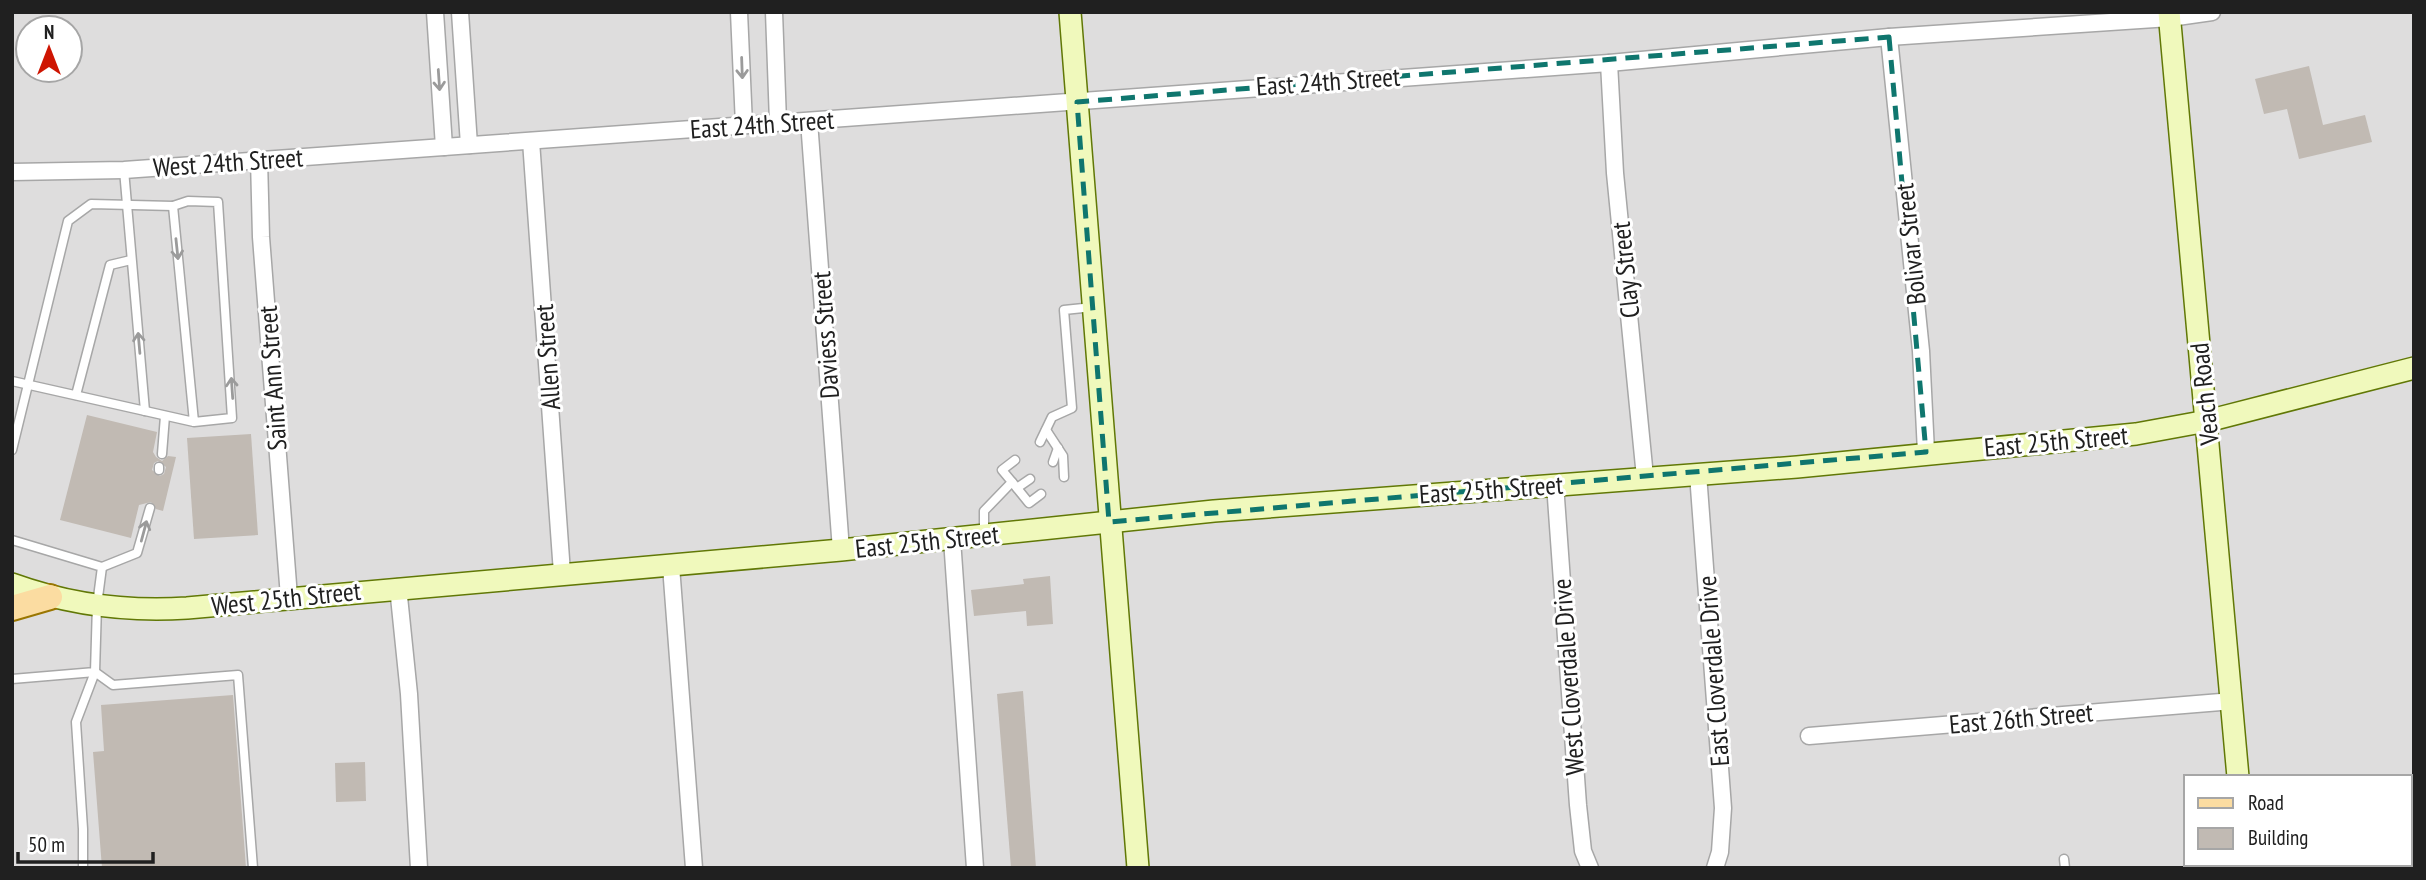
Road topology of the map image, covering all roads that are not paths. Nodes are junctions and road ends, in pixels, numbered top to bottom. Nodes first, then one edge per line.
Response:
1 (435, 12) edge
2 (460, 12) edge
3 (739, 12) edge
4 (774, 12) edge
5 (1070, 12) edge
6 (2212, 12) edge
7 (2169, 15) edge
8 (1889, 37) junction
9 (1609, 63) junction
10 (1077, 102) junction
11 (810, 121) junction
12 (778, 122) junction
13 (744, 125) junction
14 (531, 141) junction
15 (469, 145) junction
16 (443, 147) junction
17 (259, 159) junction
18 (124, 170) junction
19 (12, 172) edge
20 (127, 205) junction
21 (173, 206) junction
22 (131, 260) junction
23 (1093, 307) junction
24 (2414, 368) edge
25 (12, 381) edge
26 (28, 385) junction
27 (76, 395) junction
28 (145, 411) junction
29 (165, 415) junction
30 (2207, 421) junction
31 (194, 422) junction
32 (1046, 430) junction
33 (1040, 442) dead end
34 (1058, 448) junction
35 (12, 450) edge
36 (1926, 452) junction
37 (162, 454) dead end
38 (1015, 460) dead end
39 (1053, 462) dead end
40 (1698, 474) junction
41 (1064, 477) dead end
42 (1645, 477) junction
43 (1030, 479) dead end
44 (1555, 484) junction
45 (1015, 485) junction
46 (1041, 494) dead end
47 (150, 508) dead end
48 (1109, 522) junction
49 (984, 536) junction
50 (952, 539) junction
51 (12, 540) edge
52 (841, 550) junction
53 (102, 566) junction
54 (671, 566) junction
55 (562, 573) junction
56 (12, 584) edge
57 (398, 587) junction
58 (50, 597) junction
59 (289, 597) junction
60 (97, 606) junction
61 (12, 608) edge
62 (95, 671) junction
63 (12, 679) edge
64 (2233, 701) junction
65 (1809, 736) dead end
66 (2238, 775) edge
67 (83, 868) edge
68 (253, 868) edge
69 (419, 868) edge
70 (694, 868) edge
71 (975, 868) edge
72 (1138, 868) edge
73 (1591, 868) edge
74 (1714, 868) edge

1 -> 16 street
2 - 15 street
3 -> 13 street
4 - 12 street
5 - 10 street
6 - 7 street, East 24th Street
7 - 8 street, East 24th Street
7 - 30 street, Veach Road
8 - 9 street, East 24th Street
8 - 36 street, Bolivar Street
9 - 10 street, East 24th Street
9 - 42 street, Clay Street
10 - 11 street, East 24th Street
10 - 23 street
11 - 12 street, East 24th Street
11 - 52 street, Daviess Street
12 - 13 street, East 24th Street
13 - 14 street, East 24th Street
14 - 15 street, East 24th Street
14 - 55 street, Allen Street
15 - 16 street, East 24th Street
16 - 17 street, West 24th Street
17 - 18 street, West 24th Street
17 - 59 street, Saint Ann Street
18 - 19 street, West 24th Street
18 - 20 lane
20 - 21 lane
20 - 22 lane
20 - 26 lane
21 -> 31 lane
31 -> 21 lane
22 - 27 lane
28 -> 22 lane
23 - 32 lane
23 - 48 street
24 - 30 street, East 25th Street
25 - 26 lane
26 - 27 lane
26 - 35 lane
27 - 28 lane
28 - 29 lane
29 - 31 lane
29 - 37 lane
30 - 36 street, East 25th Street
30 - 64 street, Veach Road
32 - 33 lane
32 - 34 lane
34 - 39 lane
34 - 41 lane
36 - 40 street, East 25th Street
38 - 45 lane
40 - 42 street, East 25th Street
40 - 74 street, East Cloverdale Drive
42 - 44 street, East 25th Street
43 - 45 lane
44 - 48 street, East 25th Street
44 - 73 street, West Cloverdale Drive
45 - 46 lane
45 - 49 lane
53 -> 47 lane
48 - 49 street, East 25th Street
48 - 72 street
49 - 50 street, East 25th Street
50 - 52 street, East 25th Street
50 - 71 street
51 - 53 lane
52 - 54 street, East 25th Street
53 - 60 lane
54 - 55 street, East 25th Street
54 - 70 street
55 - 57 street, West 25th Street
56 - 58 street, West 25th Street
57 - 59 street, West 25th Street
57 - 69 street
58 - 60 street, West 25th Street
58 - 61 main road
59 - 60 street, West 25th Street
60 - 62 lane
62 - 63 lane
62 - 67 lane
62 - 68 lane
64 - 65 street, East 26th Street
64 - 66 street, Veach Road

